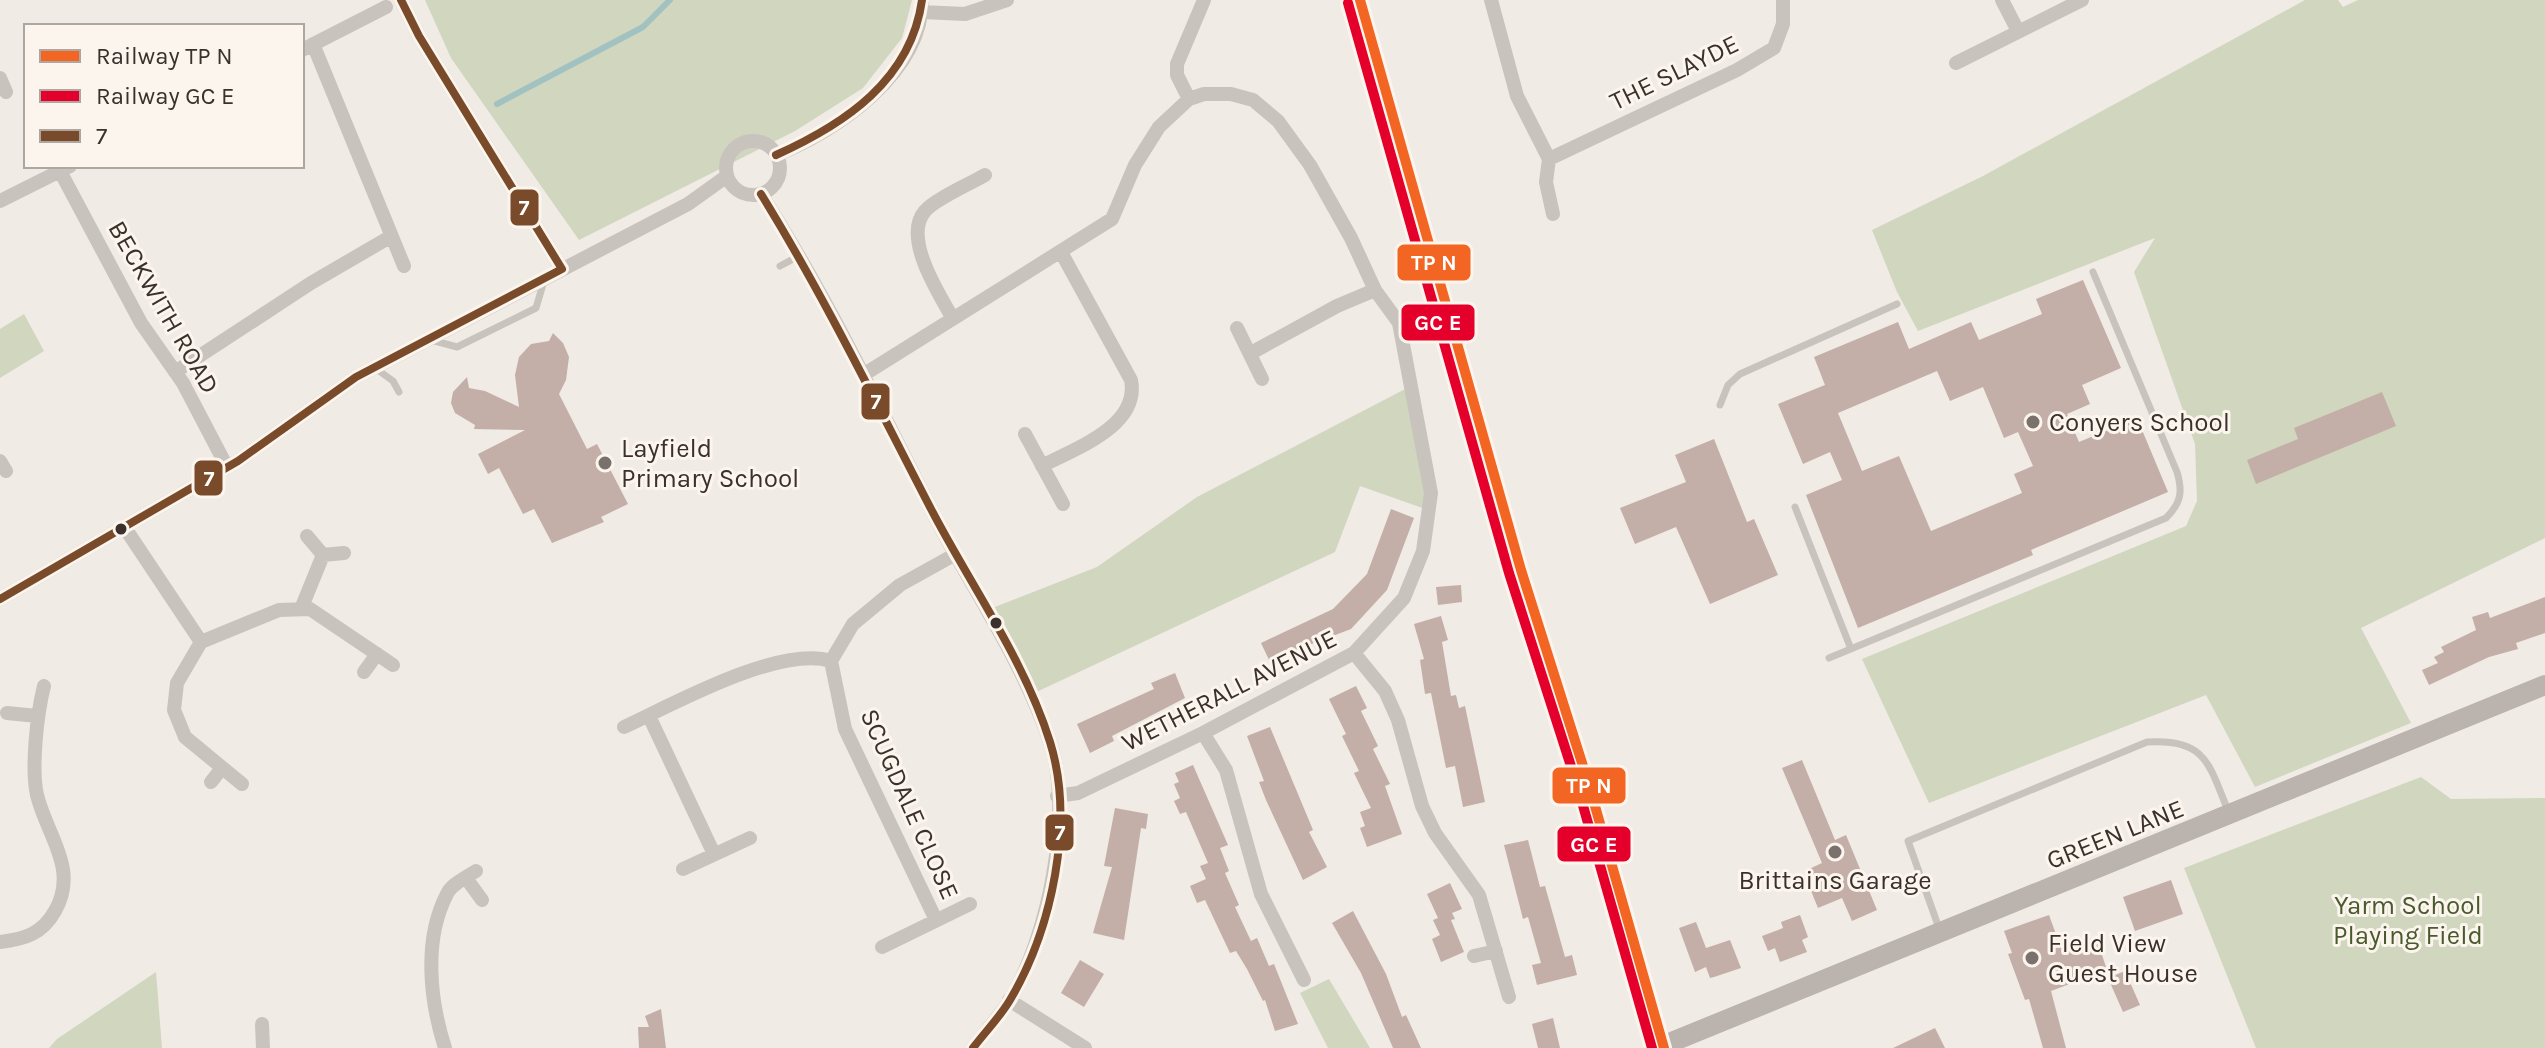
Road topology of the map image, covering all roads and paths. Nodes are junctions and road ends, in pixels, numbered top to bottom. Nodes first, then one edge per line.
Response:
1 (401, 0) edge
2 (1007, 0) edge
3 (1204, 0) edge
4 (1491, 0) edge
5 (1783, 0) edge
6 (2002, 0) edge
7 (2082, 0) edge
8 (922, 6) edge
9 (386, 7) dead end
10 (2018, 31) junction
11 (308, 47) edge
12 (1956, 63) dead end
13 (1189, 99) junction
14 (776, 155) junction
15 (1549, 159) junction
16 (65, 168) edge
17 (985, 175) dead end
18 (727, 176) junction
19 (761, 194) junction
20 (0, 201) edge
21 (1553, 214) dead end
22 (390, 237) junction
23 (1061, 252) junction
24 (800, 255) junction
25 (404, 266) dead end
26 (780, 266) dead end
27 (562, 269) junction
28 (2093, 272) dead end
29 (545, 277) junction
30 (1375, 290) junction
31 (1897, 304) dead end
32 (952, 317) junction
33 (1237, 328) dead end
34 (425, 339) junction
35 (1251, 353) junction
36 (373, 367) junction
37 (175, 372) junction
38 (863, 375) junction
39 (1262, 379) dead end
40 (399, 392) dead end
41 (1720, 405) dead end
42 (1025, 434) dead end
43 (1042, 466) junction
44 (227, 467) junction
45 (1063, 504) dead end
46 (1795, 507) dead end
47 (125, 528) junction
48 (307, 536) dead end
49 (344, 553) dead end
50 (323, 555) junction
51 (954, 555) junction
52 (0, 599) edge
53 (301, 609) junction
54 (201, 642) junction
55 (1851, 649) junction
56 (1354, 653) junction
57 (377, 654) junction
58 (1829, 658) dead end
59 (831, 661) junction
60 (393, 665) dead end
61 (364, 672) dead end
62 (2545, 685) edge
63 (44, 686) dead end
64 (7, 713) dead end
65 (37, 716) junction
66 (649, 716) junction
67 (624, 727) dead end
68 (1203, 733) junction
69 (222, 768) junction
70 (211, 782) dead end
71 (242, 784) dead end
72 (1057, 796) junction
73 (2229, 815) junction
74 (750, 838) dead end
75 (714, 854) junction
76 (683, 869) dead end
77 (482, 900) dead end
78 (970, 904) dead end
79 (936, 920) junction
80 (1941, 933) junction
81 (0, 942) edge
82 (882, 947) dead end
83 (1496, 951) junction
84 (1474, 956) dead end
85 (1304, 980) dead end
86 (1509, 997) dead end
87 (1009, 1000) junction
88 (262, 1024) dead end
89 (263, 1048) edge
90 (445, 1048) edge
91 (973, 1048) edge
92 (1085, 1048) edge
93 (1657, 1048) edge

1 - 27 street
2 - 8 street
3 - 13 street
4 - 15 street
5 - 15 street, THE SLAYDE
6 - 10 street
7 - 10 street
8 - 14 street
9 - 11 street
10 - 12 street
11 - 22 street
13 - 23 street
13 - 30 street, WETHERALL AVENUE
14 - 18 street
14 - 19 street
15 - 21 street
16 - 20 street, BECKWITH ROAD
16 - 37 street, BECKWITH ROAD
17 - 32 street
18 - 19 street
18 - 27 street
19 - 24 street
22 - 25 street
22 - 37 street
23 - 32 street
23 - 43 street
24 - 26 lane
24 - 38 street
27 - 29 street
28 - 55 lane
29 - 34 street
29 - 34 lane
30 - 35 street
30 - 56 street, WETHERALL AVENUE
31 - 41 lane
32 - 38 street
33 - 35 street
34 - 36 street
35 - 39 street
36 - 40 lane
36 - 44 street
37 - 44 street, BECKWITH ROAD
38 - 51 street
42 - 43 street
43 - 45 street
44 - 47 street
46 - 55 lane
47 - 52 street
47 - 54 street
48 - 50 street
49 - 50 street
50 - 53 street
51 - 59 street
51 - 72 street
53 - 54 street
53 - 57 street
54 - 69 street
55 - 58 lane
56 - 68 street, WETHERALL AVENUE
56 - 83 street
57 - 60 street
57 - 61 street
59 - 66 street
59 - 79 street, SCUGDALE CLOSE
62 - 73 main road, GREEN LANE
63 - 65 street
64 - 65 street
65 - 81 street
66 - 67 street
66 - 75 street
68 - 72 street, WETHERALL AVENUE
68 - 85 street
69 - 70 street
69 - 71 street
72 - 87 street
73 - 80 main road, GREEN LANE
73 - 80 lane
74 - 75 street
75 - 76 street
77 - 90 street
78 - 79 street, SCUGDALE CLOSE
79 - 82 street, SCUGDALE CLOSE
80 - 93 main road, GREEN LANE
83 - 84 street
83 - 86 street
87 - 91 street
87 - 92 street
88 - 89 street

